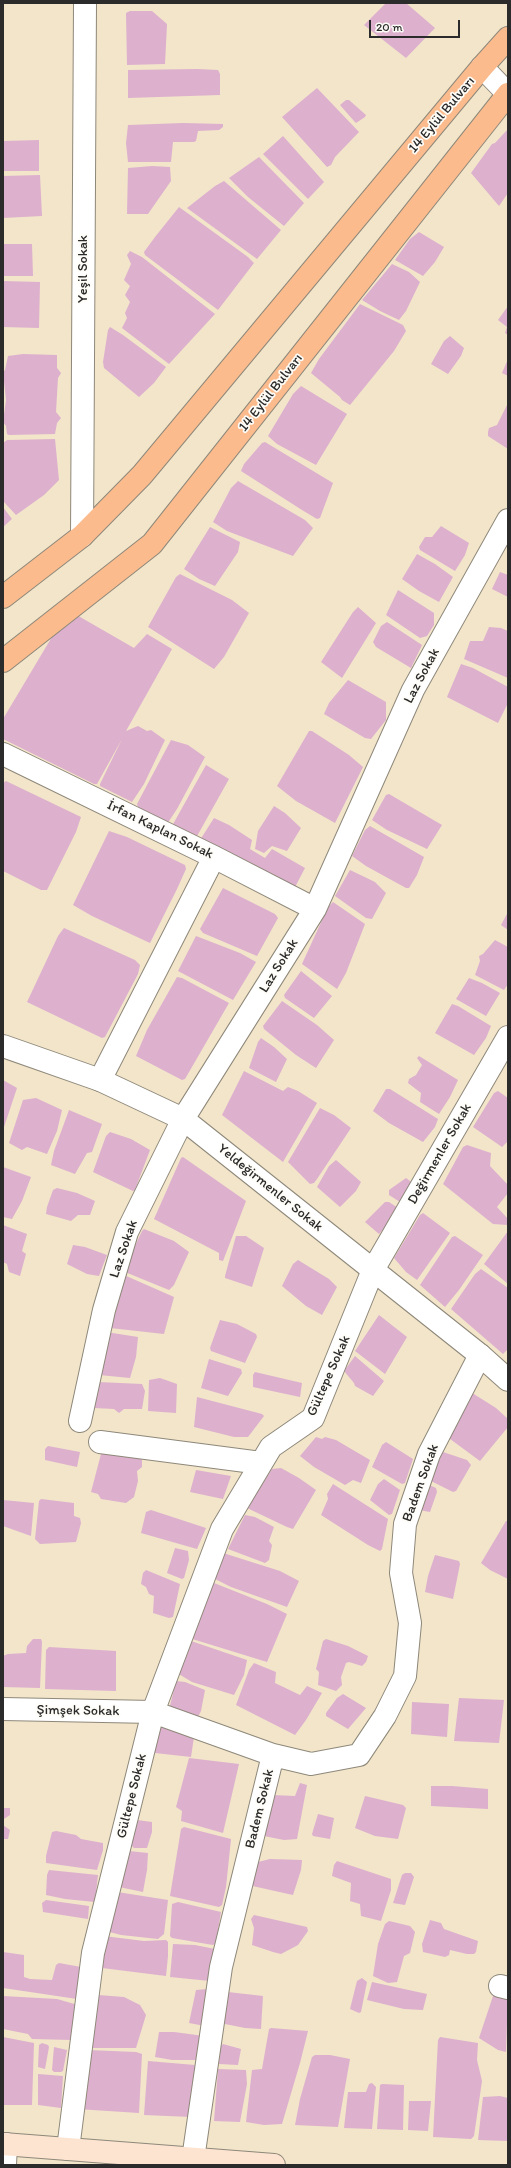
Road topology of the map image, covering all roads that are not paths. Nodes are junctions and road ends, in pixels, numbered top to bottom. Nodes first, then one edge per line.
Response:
1 (85, 3) edge
2 (508, 38) edge
3 (482, 67) junction
4 (508, 94) edge
5 (508, 520) edge
6 (82, 536) junction
7 (3, 597) edge
8 (3, 661) edge
9 (3, 754) edge
10 (214, 857) junction
11 (315, 909) junction
12 (508, 1037) edge
13 (3, 1046) edge
14 (100, 1080) junction
15 (183, 1119) junction
16 (372, 1270) junction
17 (480, 1355) junction
18 (507, 1378) edge
19 (80, 1421) dead end
20 (100, 1442) dead end
21 (261, 1463) junction
22 (3, 1709) edge
23 (153, 1712) junction
24 (273, 1755) junction
25 (68, 2149) junction
26 (5, 2151) edge
27 (193, 2159) junction
28 (274, 2165) edge

1 - 6 street, Yeşil Sokak
2 - 3 main road, 14 Eylül Bulvarı
3 - 4 street
3 - 6 main road, 14 Eylül Bulvarı
4 - 8 main road, 14 Eylül Bulvarı
5 - 11 street, Laz Sokak
6 - 7 main road, 14 Eylül Bulvarı
9 - 10 street, İrfan Kaplan Sokak
10 - 11 street, İrfan Kaplan Sokak
10 - 14 street
11 - 15 street, Laz Sokak
12 - 16 street, Değirmenler Sokak
13 - 14 street, Yeldeğirmenler Sokak
14 - 15 street, Yeldeğirmenler Sokak
15 - 16 street, Yeldeğirmenler Sokak
15 - 19 street, Laz Sokak
16 - 17 street, Yeldeğirmenler Sokak
16 - 21 street, Gültepe Sokak
17 - 18 street, Yeldeğirmenler Sokak
17 - 24 street, Badem Sokak
20 - 21 street
21 - 23 street, Gültepe Sokak
22 - 23 street, Şimşek Sokak
23 - 24 street, Şimşek Sokak
23 - 25 street, Gültepe Sokak
24 - 27 street, Badem Sokak
25 - 26 main road
25 - 27 main road
27 - 28 main road

